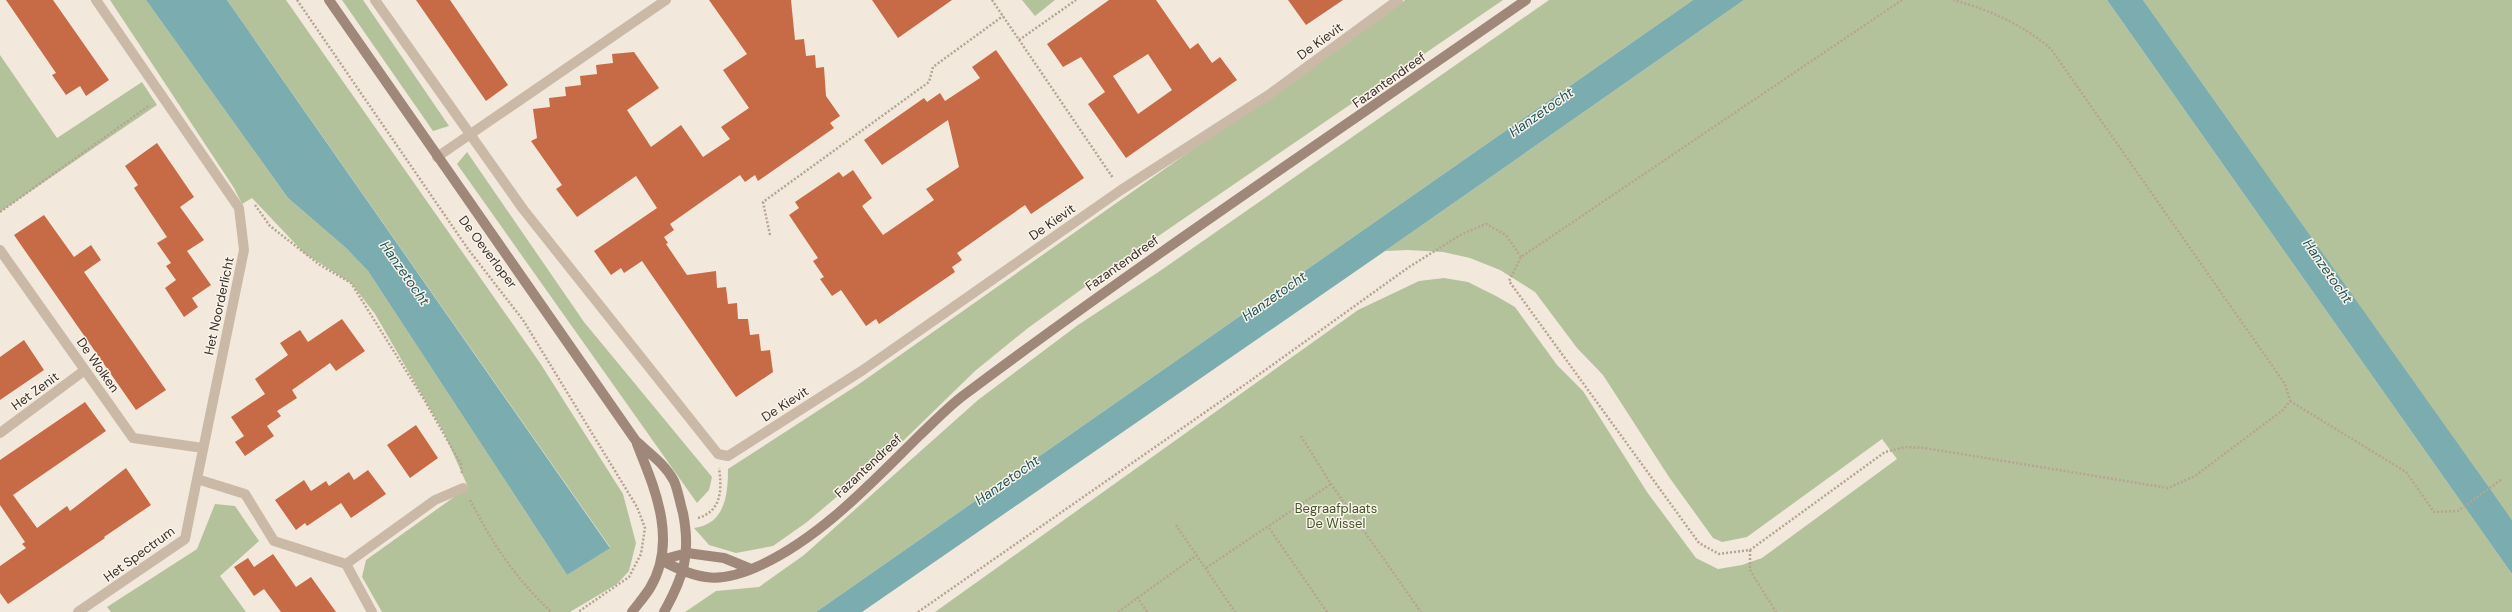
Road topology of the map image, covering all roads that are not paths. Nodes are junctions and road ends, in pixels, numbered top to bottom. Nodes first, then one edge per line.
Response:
1 (96, 0) edge
2 (329, 0) edge
3 (375, 0) edge
4 (666, 0) edge
5 (1398, 0) edge
6 (1526, 0) edge
7 (471, 134) junction
8 (437, 157) junction
9 (0, 250) edge
10 (86, 370) junction
11 (0, 433) edge
12 (636, 441) junction
13 (203, 448) junction
14 (197, 479) junction
15 (464, 488) road end
16 (687, 553) junction
17 (661, 560) junction
18 (346, 564) junction
19 (751, 569) junction
20 (683, 572) junction
21 (78, 612) edge
22 (372, 612) edge
23 (632, 612) edge
24 (664, 612) edge

1 - 13 street, Het Noorderlicht
2 - 8 street, De Oeverloper
3 - 7 street
4 - 7 street
5 - 7 street, De Kievit
6 - 19 street, Fazantendreef
7 - 8 street
8 - 12 street, De Oeverloper
9 - 10 street, De Wolken
10 - 11 street, Het Zenit
10 - 13 street, De Wolken
12 - 16 street, De Oeverloper
12 - 17 street, De Oeverloper
13 - 14 street, Het Noorderlicht
14 - 18 street
14 - 21 street, Het Spectrum
15 - 18 street
16 - 17 street
16 - 19 street
16 - 20 street, De Oeverloper
17 - 20 street, Fazantendreef
17 - 23 street
18 - 22 street
19 - 20 street, Fazantendreef
20 - 24 street

